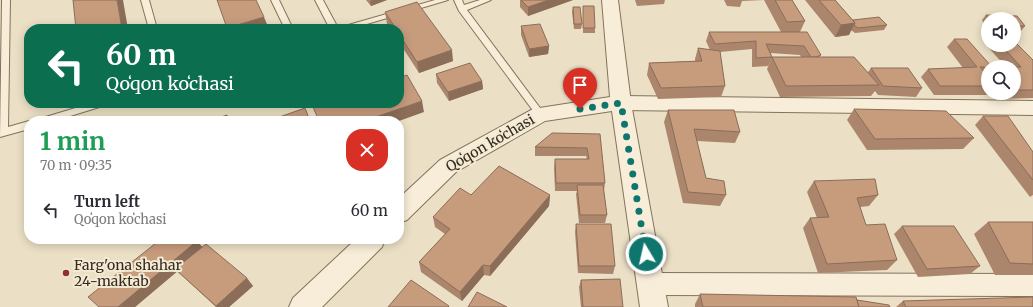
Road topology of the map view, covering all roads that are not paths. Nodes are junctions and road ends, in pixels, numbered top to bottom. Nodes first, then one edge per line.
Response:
1 (6, 0) edge
2 (145, 0) edge
3 (275, 0) edge
4 (319, 0) edge
5 (444, 0) edge
6 (458, 0) edge
7 (487, 0) edge
8 (610, 0) edge
9 (462, 9) junction
10 (152, 24) edge
11 (287, 24) edge
12 (331, 24) edge
13 (359, 24) edge
14 (621, 103) junction
15 (86, 108) edge
16 (1033, 108) edge
17 (540, 114) junction
18 (59, 116) edge
19 (24, 126) edge
20 (1, 133) edge
21 (404, 208) edge
22 (367, 244) edge
23 (1033, 285) edge
24 (652, 296) edge
25 (303, 307) edge

1 - 20 lane
2 - 10 lane
3 - 11 lane
4 - 12 lane
5 - 13 lane
6 - 9 lane
7 - 9 lane
8 - 14 street
9 - 17 lane
14 - 16 street
14 - 17 street, Qoʻqon koʻchasi
14 - 24 street
15 - 18 lane
17 - 21 street, Qoʻqon koʻchasi
19 - 20 lane
22 - 25 street
23 - 24 street

